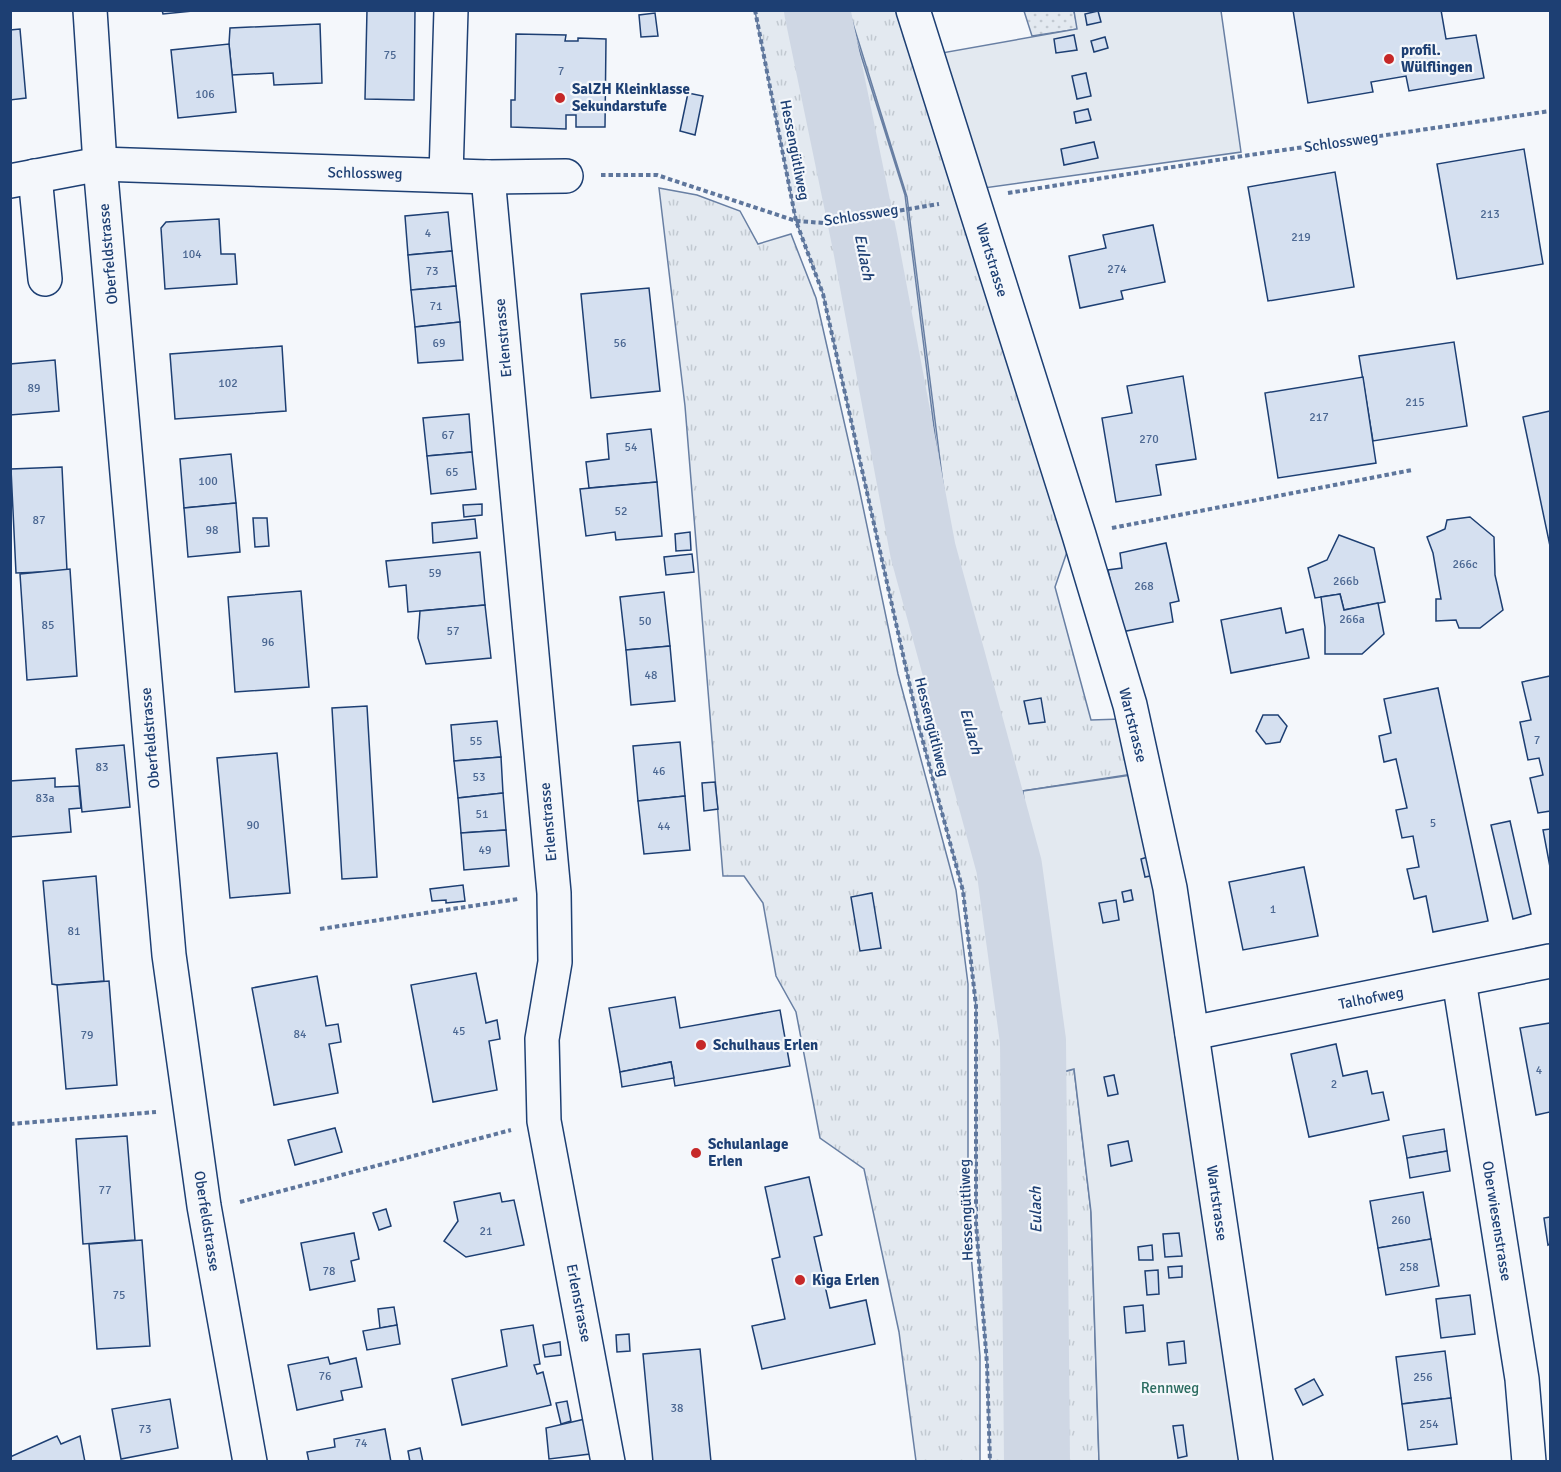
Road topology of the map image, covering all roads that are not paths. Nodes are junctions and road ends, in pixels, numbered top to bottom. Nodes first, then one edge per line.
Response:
1 (90, 10) edge
2 (451, 10) edge
3 (913, 10) edge
4 (100, 164) junction
5 (446, 175) junction
6 (566, 176) road end
7 (488, 177) junction
8 (23, 178) edge
9 (45, 279) dead end
10 (1551, 961) edge
11 (1459, 981) junction
12 (1192, 1034) junction
13 (250, 1461) edge
14 (608, 1461) edge
15 (1256, 1461) edge
16 (1529, 1461) edge

1 - 4 street, Oberfeldstrasse
2 - 5 street
3 - 12 street, Wartstrasse
4 - 5 street, Schlossweg
4 - 8 street, Schlossweg
4 - 13 street, Oberfeldstrasse
5 - 7 street, Schlossweg
6 - 7 street, Schlossweg
7 - 14 street, Erlenstrasse
8 - 9 street
10 - 11 street, Talhofweg
11 - 12 street, Talhofweg
11 - 16 street, Oberwiesenstrasse
12 - 15 street, Wartstrasse

